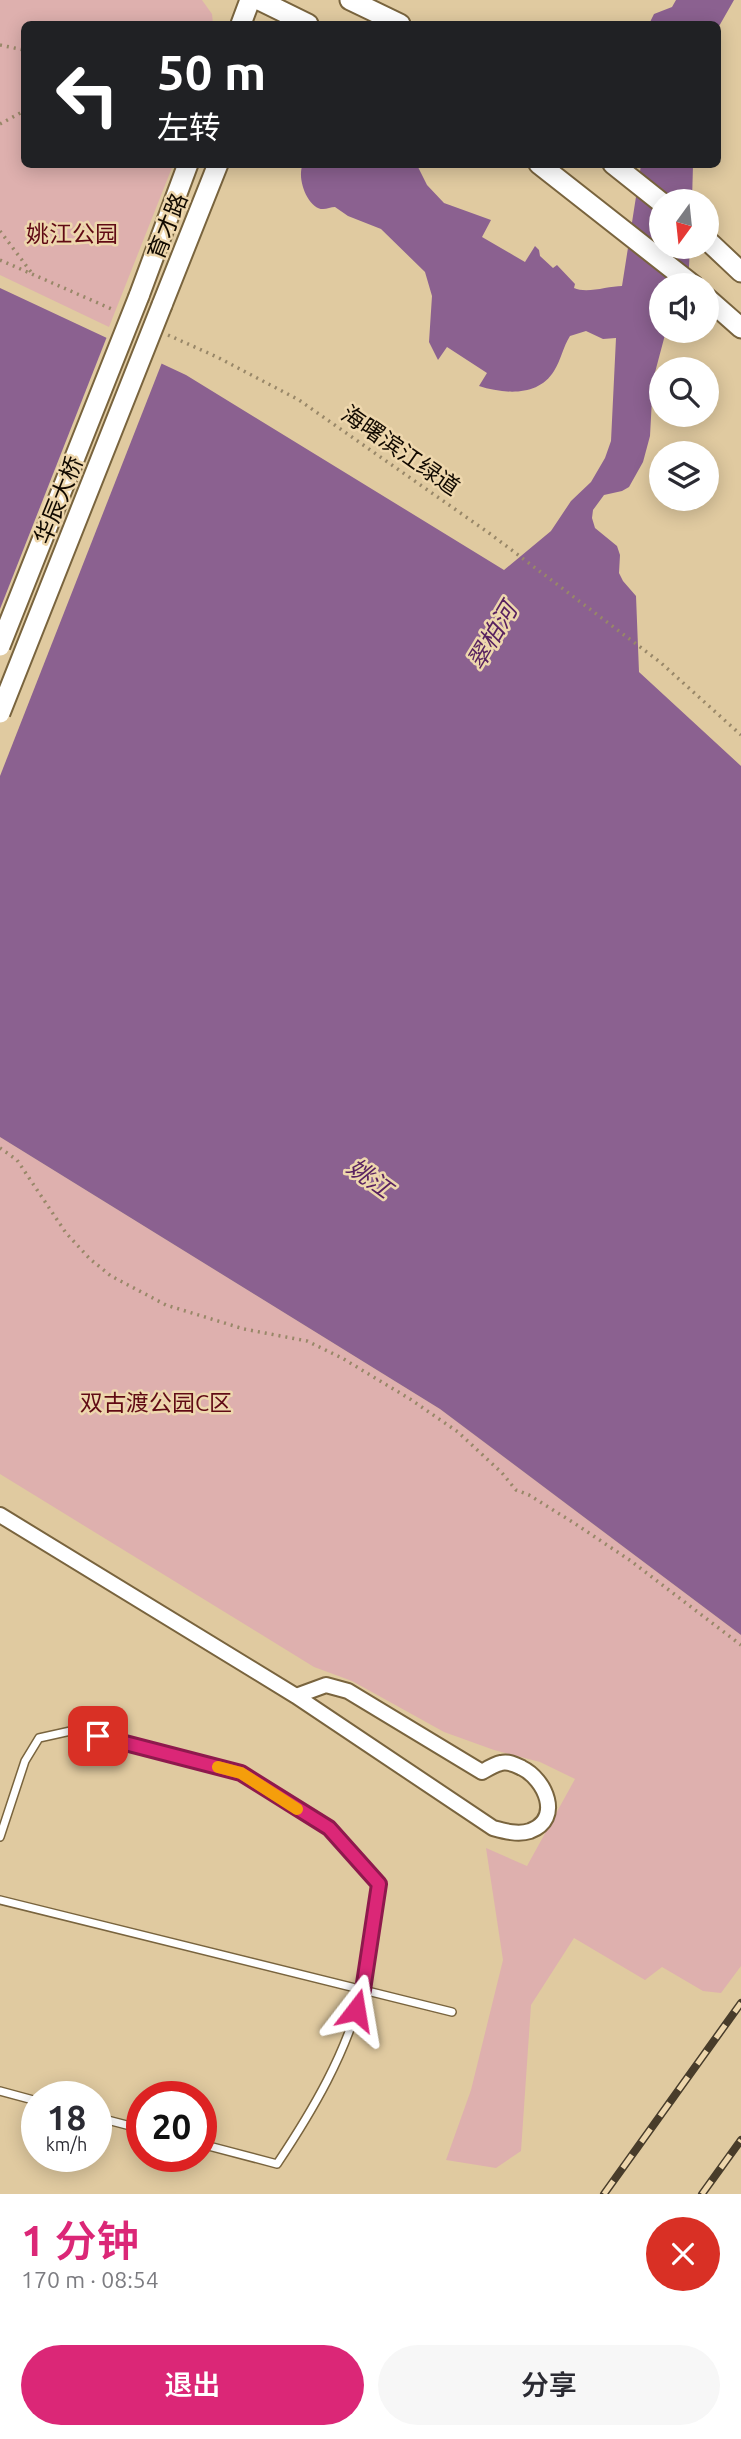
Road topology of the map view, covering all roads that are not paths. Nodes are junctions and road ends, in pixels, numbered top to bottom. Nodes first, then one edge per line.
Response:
1 (250, 0) edge
2 (258, 0) edge
3 (351, 0) edge
4 (279, 11) edge
5 (242, 21) edge
6 (301, 21) edge
7 (394, 21) edge
8 (187, 168) edge
9 (216, 168) edge
10 (543, 168) edge
11 (618, 168) edge
12 (649, 192) edge
13 (719, 251) edge
14 (741, 272) edge
15 (678, 273) edge
16 (139, 296) joint
17 (162, 305) joint
18 (719, 309) edge
19 (741, 328) edge
20 (0, 646) edge
21 (0, 713) edge
22 (0, 1515) edge
23 (296, 1696) junction
24 (0, 1837) edge
25 (0, 1900) edge
26 (363, 1990) junction
27 (452, 2011) dead end
28 (0, 2091) edge
29 (21, 2097) edge
30 (217, 2148) edge

1 - 5 main road
2 - 4 main road
3 - 7 main road
4 - 6 main road
8 - 16 main road, 育才路
9 - 17 main road, 育才路
10 - 15 main road
11 - 12 main road
13 - 14 main road
16 - 20 main road, 华辰大桥, bridge
17 - 21 main road, 华辰大桥, bridge
18 - 19 main road
22 - 23 street
23 - 23 street
24 - 26 lane
25 - 26 lane
26 - 27 lane
26 - 30 lane
28 - 29 lane

